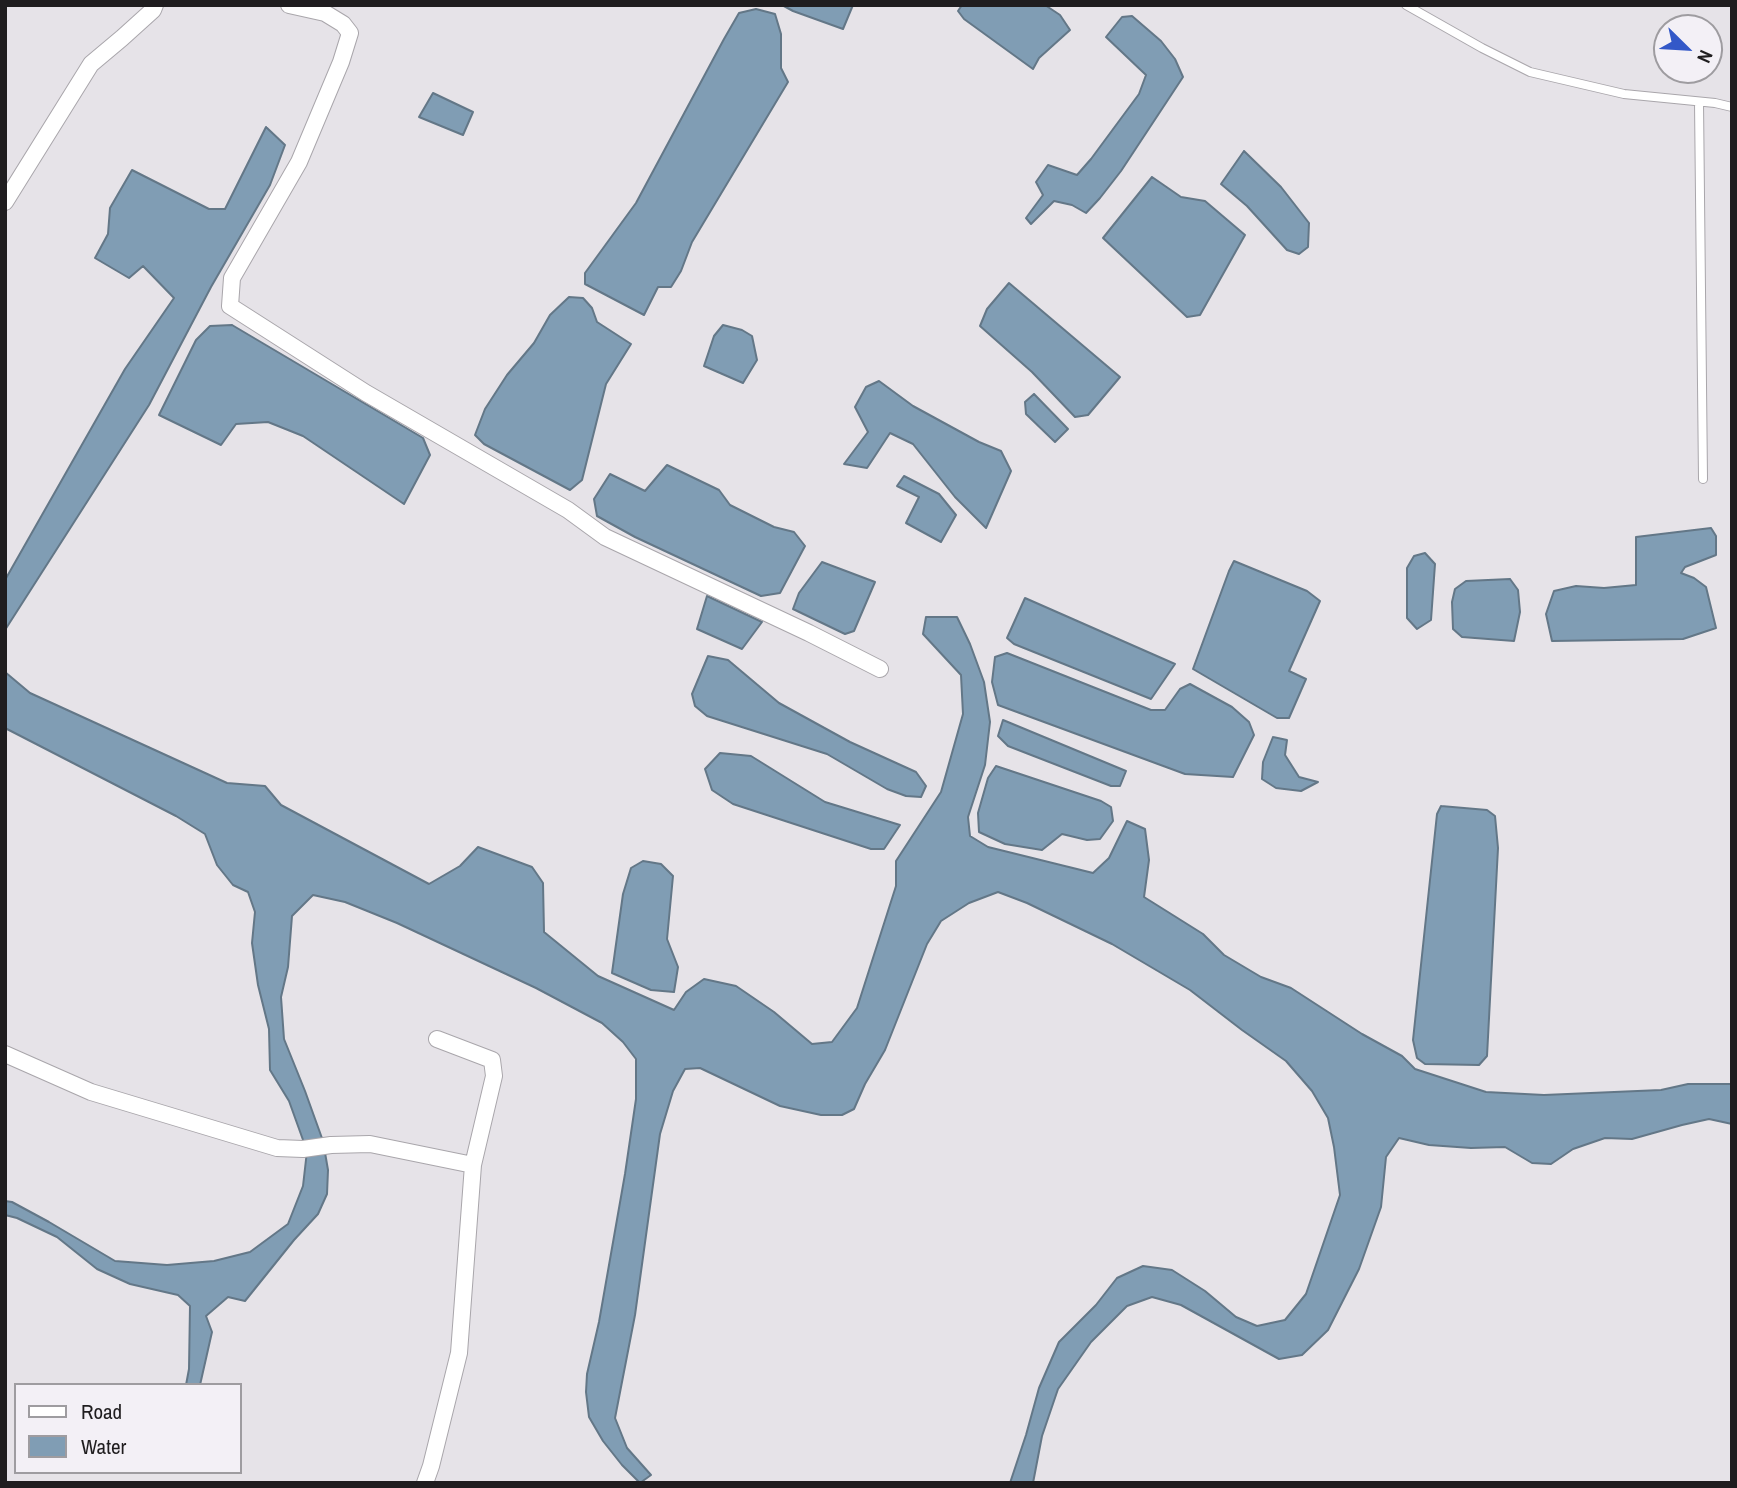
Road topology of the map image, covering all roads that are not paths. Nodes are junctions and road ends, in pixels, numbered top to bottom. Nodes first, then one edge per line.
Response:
1 (155, 5) edge
2 (289, 5) edge
3 (1406, 5) edge
4 (1699, 102) junction
5 (1732, 107) edge
6 (5, 202) edge
7 (1703, 479) dead end
8 (880, 668) dead end
9 (437, 1039) dead end
10 (5, 1054) edge
11 (473, 1165) junction
12 (425, 1483) edge

1 - 6 street
2 - 8 street
3 - 4 lane
4 - 5 lane
4 - 7 lane
9 - 11 street
10 - 11 street
11 - 12 street

